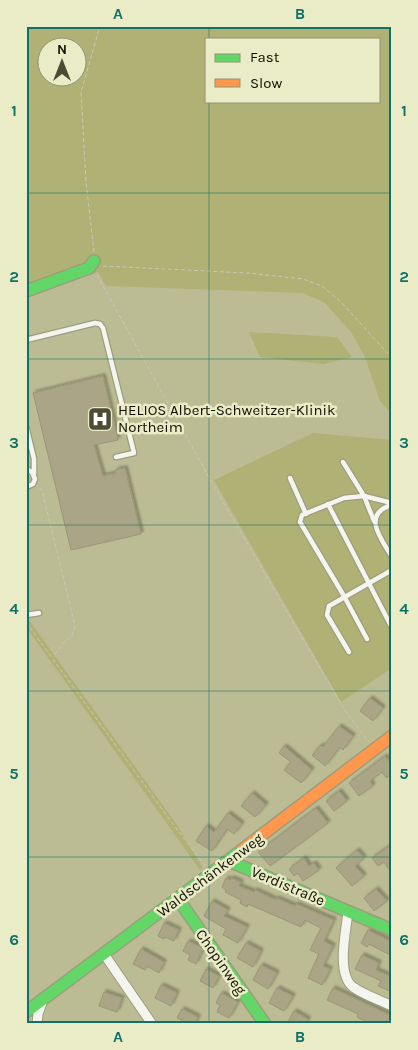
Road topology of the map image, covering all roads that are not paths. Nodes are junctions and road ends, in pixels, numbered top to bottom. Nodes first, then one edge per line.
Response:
1 (95, 263) road end
2 (26, 291) edge
3 (26, 340) edge
4 (26, 426) edge
5 (116, 457) dead end
6 (34, 459) junction
7 (343, 462) dead end
8 (26, 469) edge
9 (34, 474) junction
10 (290, 478) dead end
11 (26, 487) edge
12 (364, 496) junction
13 (328, 504) junction
14 (392, 504) edge
15 (306, 514) junction
16 (374, 521) junction
17 (392, 557) edge
18 (392, 570) edge
19 (368, 582) junction
20 (344, 596) junction
21 (39, 613) dead end
22 (26, 615) edge
23 (391, 626) edge
24 (367, 639) dead end
25 (349, 652) dead end
26 (392, 736) edge
27 (229, 860) junction
28 (178, 899) junction
29 (348, 912) junction
30 (391, 928) edge
31 (104, 954) junction
32 (43, 1000) junction
33 (392, 1006) edge
34 (26, 1012) edge
35 (37, 1024) edge
36 (152, 1024) edge
37 (265, 1024) edge

1 - 2 street
3 - 5 lane
4 - 6 lane
6 - 8 lane
6 - 9 lane
7 - 12 lane
8 - 9 lane
9 - 11 lane
10 - 15 lane
12 - 13 lane
12 - 14 lane
12 - 16 lane
13 - 15 lane
13 - 19 lane
14 - 16 lane
15 - 20 lane
16 - 17 lane
18 - 19 lane
19 - 20 lane
19 - 23 lane
20 - 24 lane
20 - 25 lane
21 - 22 lane
26 - 27 street, Waldschänkenweg
27 - 28 street, Waldschänkenweg
27 - 29 street, Verdistraße
28 - 31 street, Waldschänkenweg
28 - 37 street, Chopinweg
29 - 30 street, Verdistraße
29 - 33 street
31 - 32 street, Waldschänkenweg
31 - 36 street
32 - 34 street, Waldschänkenweg
32 - 35 street

